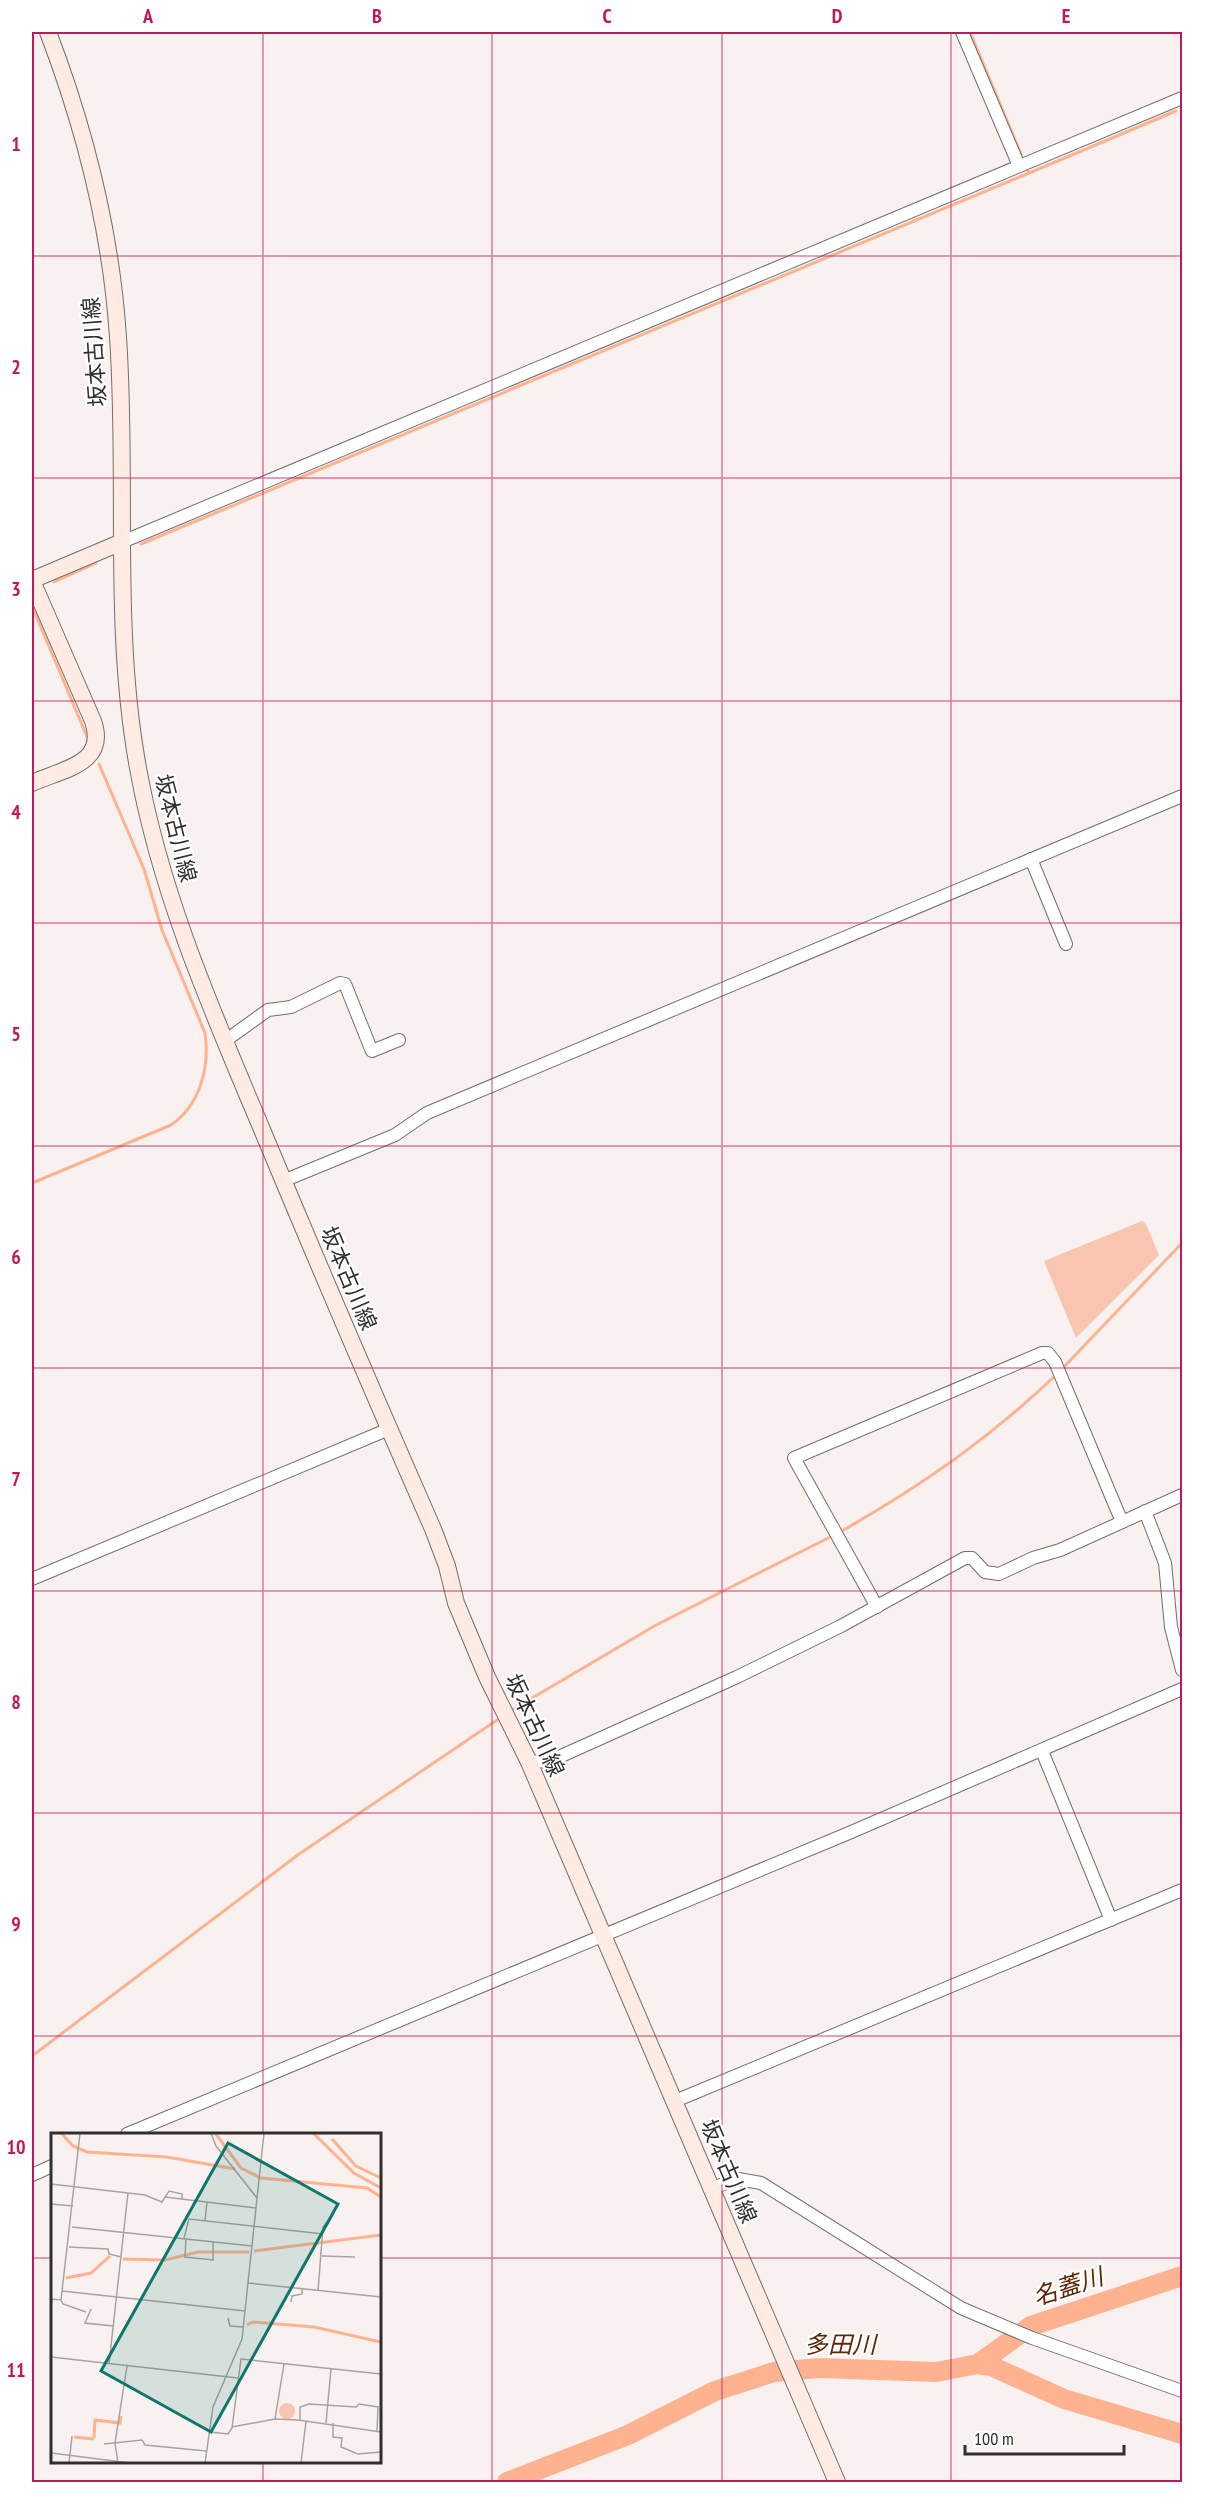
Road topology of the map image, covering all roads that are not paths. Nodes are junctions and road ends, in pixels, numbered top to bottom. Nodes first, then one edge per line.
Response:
1 (48, 32) edge
2 (962, 32) edge
3 (1182, 100) edge
4 (1019, 166) junction
5 (122, 542) junction
6 (32, 580) edge
7 (32, 783) edge
8 (1182, 795) edge
9 (1031, 859) junction
10 (1066, 944) dead end
11 (399, 1040) dead end
12 (225, 1041) junction
13 (283, 1181) junction
14 (389, 1429) junction
15 (1182, 1495) edge
16 (1145, 1511) junction
17 (1122, 1521) junction
18 (32, 1579) edge
19 (877, 1607) junction
20 (1182, 1670) edge
21 (1182, 1689) edge
22 (1042, 1750) junction
23 (529, 1762) junction
24 (1182, 1890) edge
25 (1111, 1920) junction
26 (603, 1934) junction
27 (675, 2101) junction
28 (129, 2133) edge
29 (51, 2166) edge
30 (32, 2175) edge
31 (712, 2188) junction
32 (1182, 2391) edge
33 (837, 2482) edge

1 - 5 main road, 坂本古川線
2 - 4 street
3 - 4 street
4 - 5 street
5 - 6 main road
5 - 12 main road, 坂本古川線
6 - 7 main road
8 - 9 street
9 - 10 street
9 - 13 street
11 - 12 street
12 - 13 main road, 坂本古川線
13 - 14 main road, 坂本古川線
14 - 18 street
14 - 23 main road, 坂本古川線
15 - 16 street
16 - 17 street
16 - 20 street
17 - 19 street
17 - 19 street
19 - 23 street
21 - 22 street
22 - 25 street
22 - 26 street
23 - 26 main road, 坂本古川線
24 - 25 street
25 - 27 street
26 - 27 main road, 坂本古川線
26 - 28 street
27 - 31 main road, 坂本古川線
29 - 30 street
31 - 32 street
31 - 33 main road, 坂本古川線

